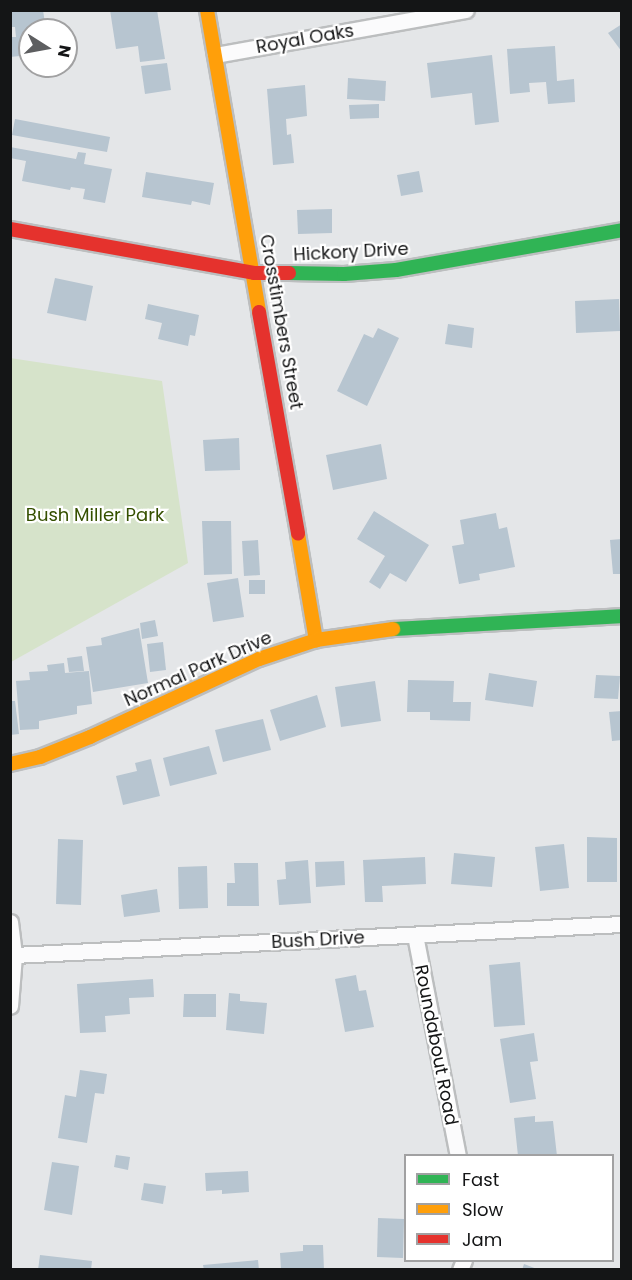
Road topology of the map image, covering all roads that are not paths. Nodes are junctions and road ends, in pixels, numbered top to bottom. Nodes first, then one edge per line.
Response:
1 (207, 10) edge
2 (466, 10) edge
3 (215, 55) junction
4 (10, 229) edge
5 (621, 230) edge
6 (254, 273) junction
7 (621, 616) edge
8 (316, 640) junction
9 (10, 764) edge
10 (10, 922) edge
11 (621, 924) edge
12 (415, 935) junction
13 (14, 955) junction
14 (10, 1006) edge
15 (458, 1154) edge

1 - 3 street, Crosstimbers Street
2 - 3 street, Royal Oaks
3 - 6 street, Crosstimbers Street
4 - 6 street, Hickory Drive
5 - 6 street, Hickory Drive
6 - 8 street, Crosstimbers Street
7 - 8 street, Normal Park Drive
8 - 9 street, Normal Park Drive
10 - 13 street
11 - 12 street, Bush Drive
12 - 13 street, Bush Drive
12 - 15 street, Roundabout Road
13 - 14 street

